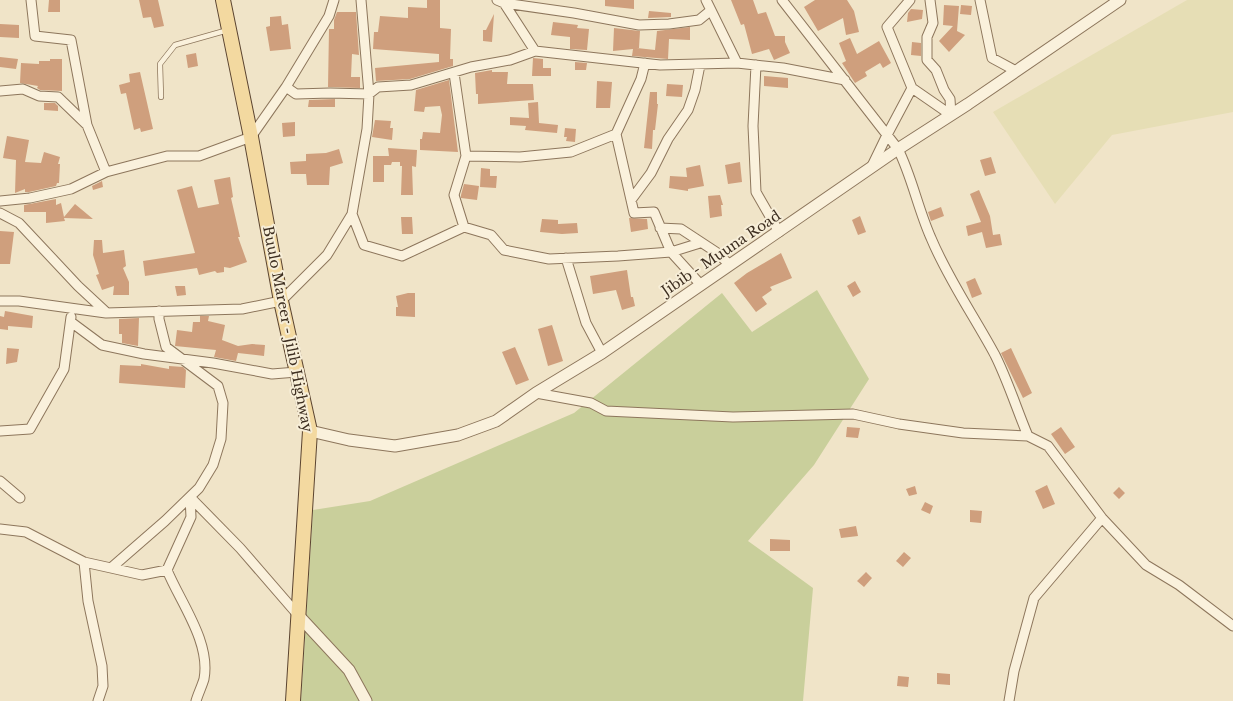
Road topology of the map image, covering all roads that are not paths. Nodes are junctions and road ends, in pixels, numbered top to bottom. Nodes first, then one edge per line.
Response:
1 (31, 0) edge
2 (223, 0) edge
3 (334, 0) edge
4 (362, 0) edge
5 (706, 0) edge
6 (782, 0) edge
7 (910, 0) edge
8 (930, 0) edge
9 (980, 0) edge
10 (1120, 0) edge
11 (500, 2) edge
12 (710, 11) junction
13 (229, 29) junction
14 (535, 51) junction
15 (645, 63) junction
16 (737, 63) junction
17 (700, 65) junction
18 (756, 65) junction
19 (1016, 71) junction
20 (454, 73) junction
21 (845, 80) junction
22 (286, 87) junction
23 (912, 88) junction
24 (0, 90) edge
25 (369, 94) junction
26 (161, 97) dead end
27 (951, 114) junction
28 (87, 125) junction
29 (616, 134) junction
30 (887, 135) junction
31 (251, 137) junction
32 (898, 149) junction
33 (466, 156) junction
34 (872, 168) junction
35 (106, 172) junction
36 (631, 200) junction
37 (0, 201) edge
38 (0, 213) edge
39 (352, 214) junction
40 (464, 227) junction
41 (660, 228) junction
42 (779, 232) junction
43 (700, 242) junction
44 (671, 252) junction
45 (566, 258) junction
46 (730, 265) junction
47 (701, 285) junction
48 (0, 300) edge
49 (281, 301) junction
50 (72, 308) junction
51 (159, 311) junction
52 (106, 313) junction
53 (71, 322) junction
54 (602, 352) junction
55 (180, 359) junction
56 (297, 372) junction
57 (536, 394) junction
58 (0, 431) edge
59 (310, 431) junction
60 (1028, 436) junction
61 (0, 481) edge
62 (190, 497) junction
63 (20, 498) dead end
64 (1102, 518) junction
65 (0, 529) edge
66 (84, 562) junction
67 (111, 568) junction
68 (166, 570) junction
69 (298, 615) junction
70 (1233, 626) edge
71 (98, 701) edge
72 (196, 701) edge
73 (292, 701) edge
74 (366, 701) edge
75 (1009, 701) edge

1 - 28 street
2 - 13 main road, Buulo Mareer - Jilib Highway
3 - 22 street
4 - 25 street
5 - 12 street
6 - 21 street
7 - 23 street
8 - 27 street
9 - 19 street
10 - 19 street, Jibib - Muuna Road
11 - 12 street
11 - 14 street
12 - 16 street
13 - 26 lane
13 - 31 main road, Buulo Mareer - Jilib Highway
14 - 15 street
14 - 20 street
15 - 17 street
15 - 29 street
16 - 17 street
16 - 18 street
17 - 36 street
18 - 21 street
18 - 42 street
19 - 27 street, Jibib - Muuna Road
20 - 25 street
20 - 33 street
21 - 30 street
22 - 25 street
22 - 31 street
23 - 27 street
23 - 30 street
24 - 28 street
25 - 39 street
27 - 32 street, Jibib - Muuna Road
28 - 35 street
29 - 33 street
29 - 36 street
30 - 32 street
30 - 34 street
31 - 35 street
31 - 49 main road, Buulo Mareer - Jilib Highway
32 - 34 street, Jibib - Muuna Road
32 - 60 street
33 - 40 street
34 - 42 street, Jibib - Muuna Road
35 - 37 street
36 - 41 street
38 - 52 street
39 - 40 street
39 - 49 street
40 - 45 street
41 - 43 street
41 - 44 street
42 - 46 street, Jibib - Muuna Road
43 - 44 street
43 - 46 street
44 - 45 street
44 - 47 street
45 - 54 street
46 - 47 street, Jibib - Muuna Road
47 - 54 street, Jibib - Muuna Road
48 - 50 street
49 - 51 street
49 - 56 main road, Buulo Mareer - Jilib Highway
50 - 52 street
50 - 53 street
51 - 52 street
51 - 55 street
53 - 55 street
53 - 58 street
54 - 57 street, Jibib - Muuna Road
55 - 56 street
55 - 62 street
56 - 59 main road, Buulo Mareer - Jilib Highway
57 - 59 street, Jibib - Muuna Road
57 - 60 street
59 - 69 main road, Buulo Mareer - Jilib Highway
60 - 64 street
61 - 63 street
62 - 67 street
62 - 68 street
62 - 69 street
64 - 70 street
64 - 75 street
65 - 66 street
66 - 67 street
66 - 71 street
67 - 68 street
68 - 72 street
69 - 73 main road, Buulo Mareer - Jilib Highway
69 - 74 street

